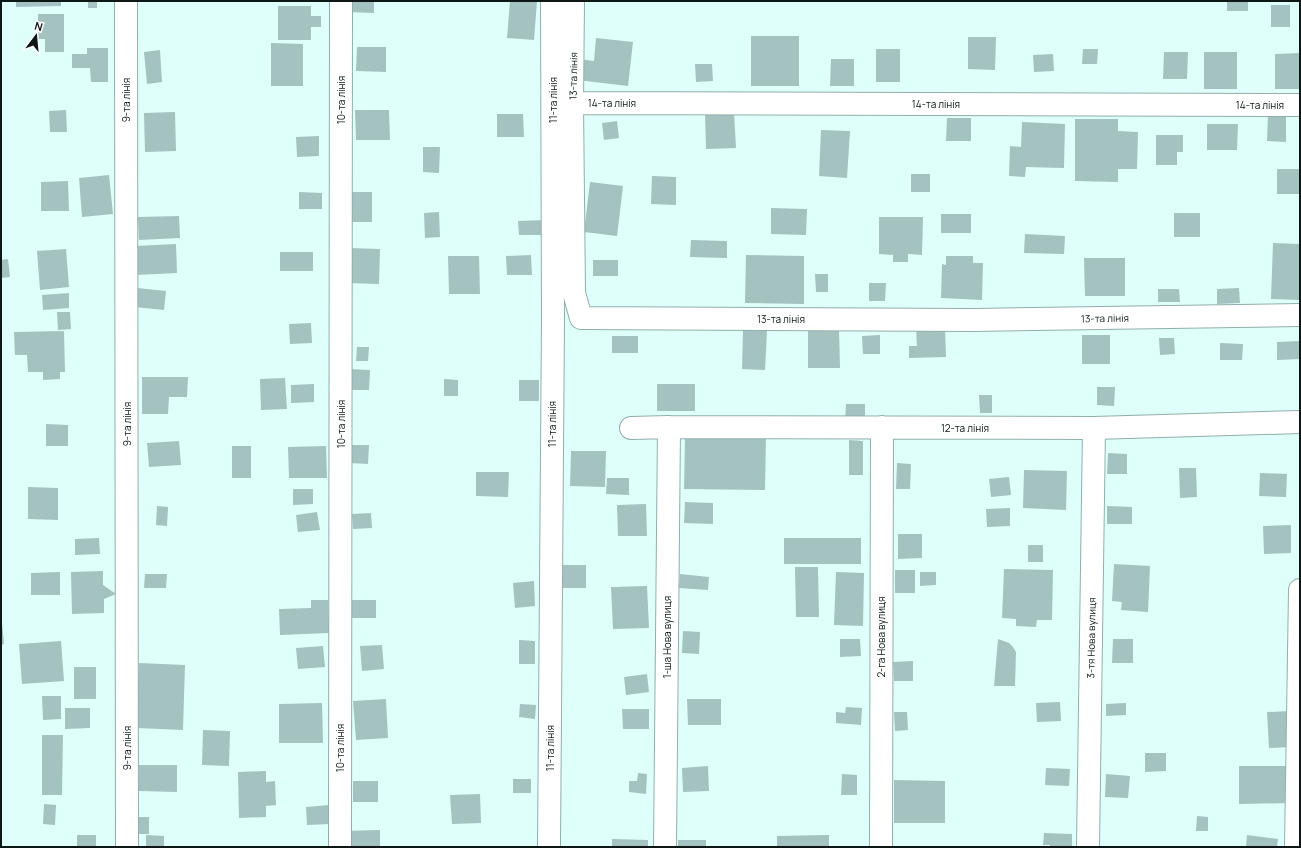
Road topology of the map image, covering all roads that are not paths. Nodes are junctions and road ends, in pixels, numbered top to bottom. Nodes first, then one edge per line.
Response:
1 (126, 1) edge
2 (341, 1) edge
3 (552, 1) edge
4 (573, 1) edge
5 (572, 103) junction
6 (1300, 105) edge
7 (1300, 315) edge
8 (1300, 422) edge
9 (669, 427) junction
10 (882, 427) junction
11 (631, 428) dead end
12 (1094, 428) junction
13 (1300, 590) edge
14 (127, 847) edge
15 (340, 847) edge
16 (549, 847) edge
17 (666, 847) edge
18 (881, 847) edge
19 (1088, 847) edge
20 (1296, 847) edge

1 - 14 street, 9-та лінія
2 - 15 street, 10-та лінія
3 - 16 street, 11-та лінія
4 - 5 street, 13-та лінія
5 - 6 street, 14-та лінія
5 - 7 street, 13-та лінія
8 - 12 street, 12-та лінія
9 - 10 street, 12-та лінія
9 - 11 street, 12-та лінія
9 - 17 street, 1-ша Нова вулиця
10 - 12 street, 12-та лінія
10 - 18 street, 2-га Нова вулиця
12 - 19 street, 3-тя Нова вулиця
13 - 20 street

